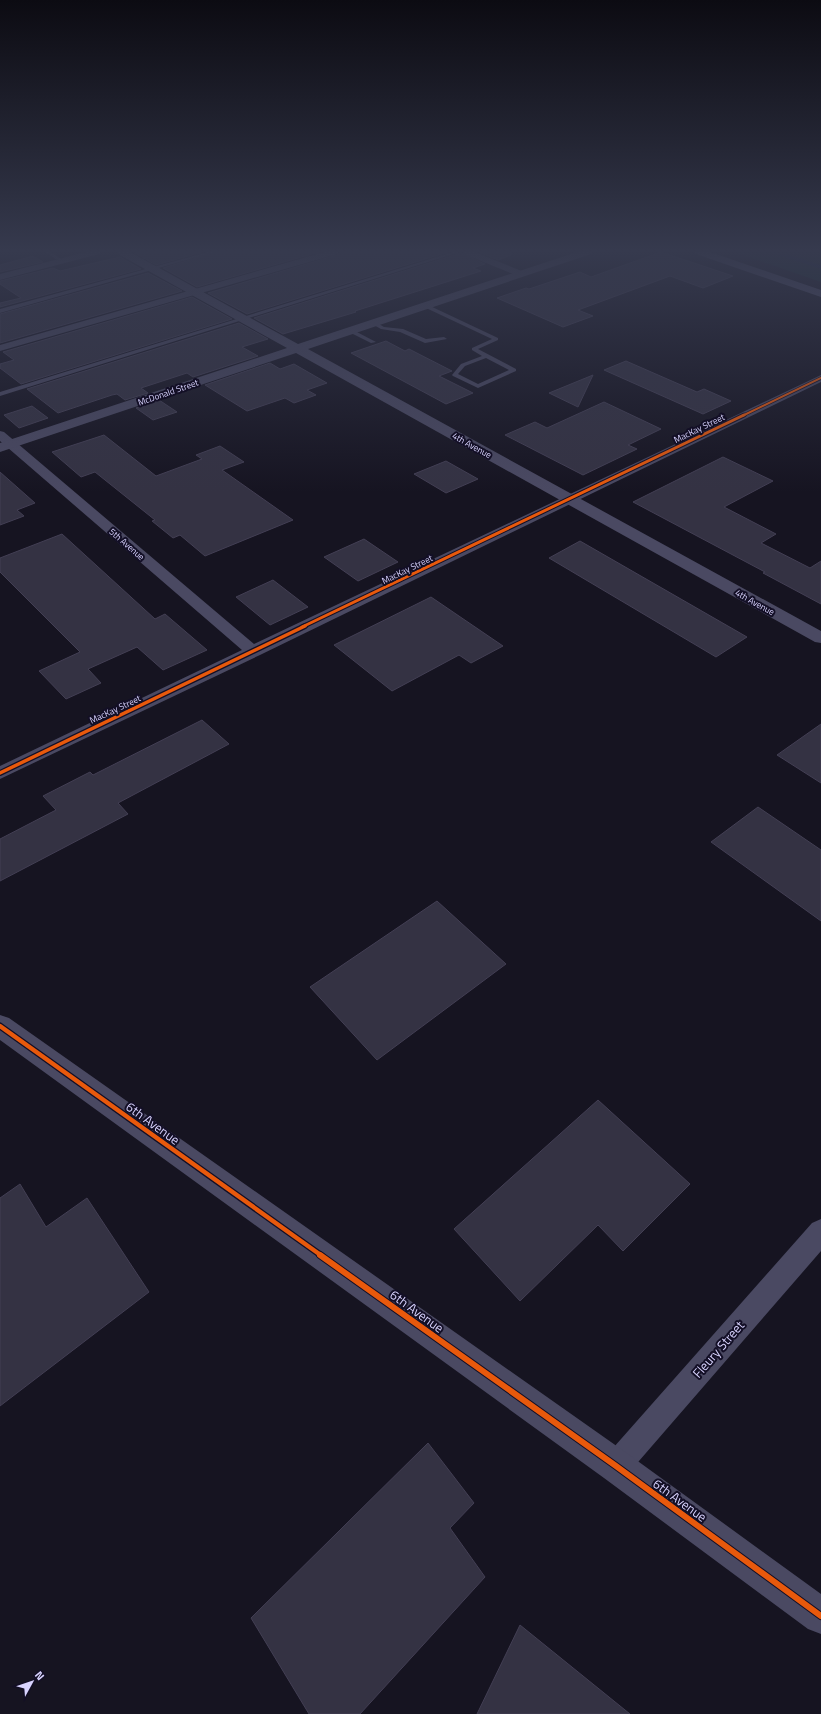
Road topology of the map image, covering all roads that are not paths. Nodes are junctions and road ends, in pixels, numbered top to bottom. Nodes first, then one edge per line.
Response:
1 (55, 332) edge
2 (198, 332) edge
3 (268, 332) edge
4 (348, 332) edge
5 (353, 332) edge
6 (405, 332) edge
7 (481, 332) edge
8 (444, 339) dead end
9 (373, 342) dead end
10 (0, 348) edge
11 (297, 348) junction
12 (486, 356) junction
13 (821, 378) edge
14 (0, 394) edge
15 (0, 435) edge
16 (6, 446) edge
17 (570, 499) junction
18 (821, 638) edge
19 (254, 652) junction
20 (0, 773) edge
21 (0, 1026) edge
22 (821, 1232) edge
23 (616, 1466) junction
24 (821, 1616) edge

1 - 10 street
2 - 14 lane
3 - 11 street, 4th Avenue
4 - 11 street, McDonald Street
5 - 9 lane
6 - 8 lane
7 - 12 lane
11 - 16 street, McDonald Street
11 - 17 street, 4th Avenue
12 - 12 lane
13 - 17 street, MacKay Street
15 - 16 street, 5th Avenue
16 - 19 street, 5th Avenue
17 - 18 street, 4th Avenue
17 - 19 street, MacKay Street
19 - 20 street, MacKay Street
21 - 23 street, 6th Avenue
22 - 23 street, Fleury Street
23 - 24 street, 6th Avenue

